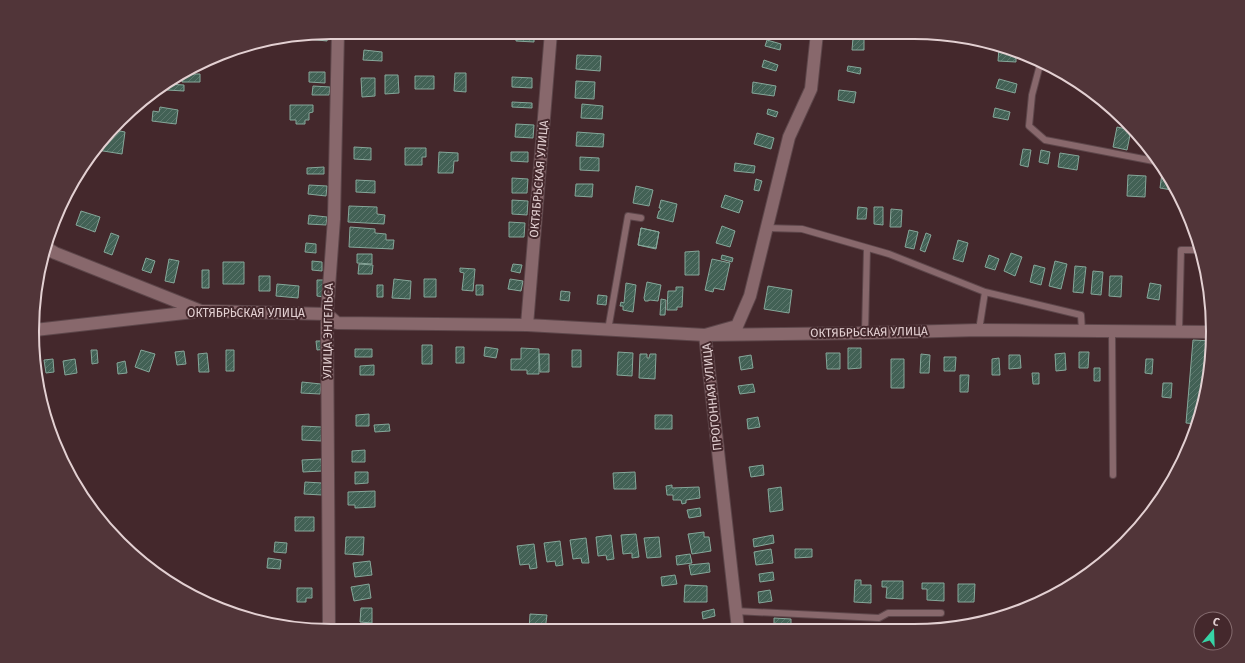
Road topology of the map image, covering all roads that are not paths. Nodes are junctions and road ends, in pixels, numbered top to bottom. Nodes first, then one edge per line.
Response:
1 (338, 39) edge
2 (550, 39) edge
3 (816, 39) edge
4 (1039, 67) edge
5 (1151, 160) edge
6 (641, 218) dead end
7 (767, 228) junction
8 (867, 248) junction
9 (51, 250) edge
10 (1194, 250) edge
11 (985, 292) junction
12 (202, 311) junction
13 (327, 314) junction
14 (527, 326) junction
15 (39, 330) edge
16 (608, 330) junction
17 (979, 330) junction
18 (1082, 331) junction
19 (1179, 331) junction
20 (1112, 332) junction
21 (1206, 332) edge
22 (865, 333) junction
23 (705, 335) junction
24 (1114, 475) dead end
25 (735, 610) junction
26 (940, 613) dead end
27 (329, 624) edge
28 (737, 624) edge

1 - 13 street, УЛИЦА ЭНГЕЛЬСА
2 - 14 street, ОКТЯБРЬСКАЯ УЛИЦА
3 - 7 street, ПРОГОННАЯ УЛИЦА
4 - 5 lane
6 - 16 lane
7 - 8 lane
7 - 23 street, ПРОГОННАЯ УЛИЦА
8 - 11 lane
8 - 22 lane
9 - 12 street
10 - 19 lane
11 - 17 lane
11 - 18 lane
12 - 13 street, ОКТЯБРЬСКАЯ УЛИЦА
12 - 15 street, ОКТЯБРЬСКАЯ УЛИЦА
13 - 14 street, ОКТЯБРЬСКАЯ УЛИЦА
13 - 27 street, УЛИЦА ЭНГЕЛЬСА
14 - 16 street, ОКТЯБРЬСКАЯ УЛИЦА
16 - 23 street, ОКТЯБРЬСКАЯ УЛИЦА
17 - 18 street, ОКТЯБРЬСКАЯ УЛИЦА
17 - 22 street, ОКТЯБРЬСКАЯ УЛИЦА
18 - 20 street, ОКТЯБРЬСКАЯ УЛИЦА
19 - 20 street, ОКТЯБРЬСКАЯ УЛИЦА
19 - 21 street, ОКТЯБРЬСКАЯ УЛИЦА
20 - 24 lane
22 - 23 street, ОКТЯБРЬСКАЯ УЛИЦА
23 - 25 street, ПРОГОННАЯ УЛИЦА
25 - 26 lane
25 - 28 street, ПРОГОННАЯ УЛИЦА

